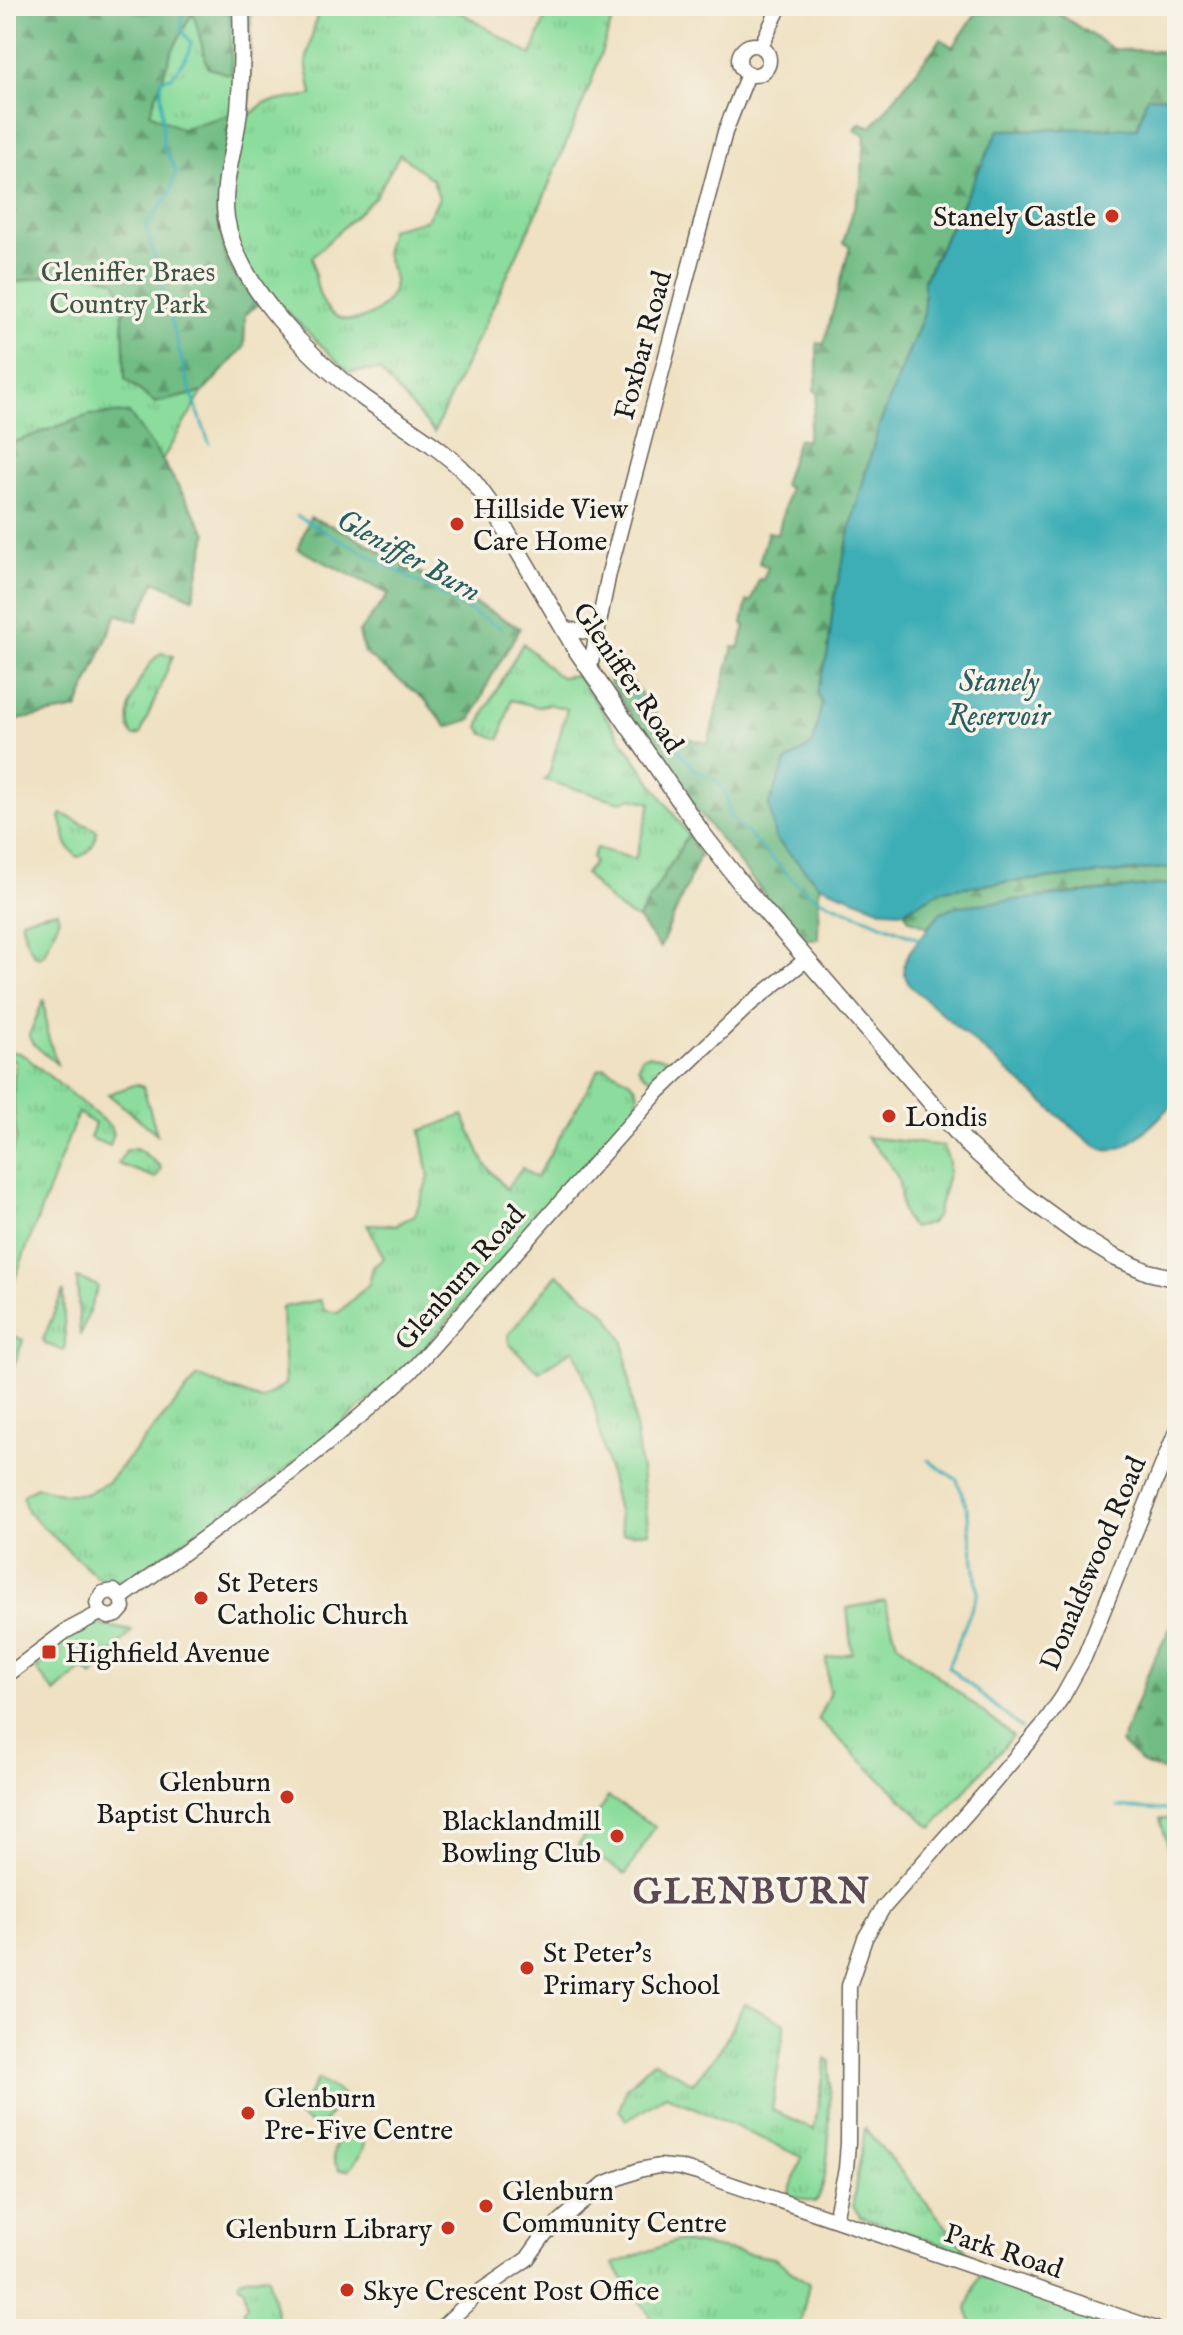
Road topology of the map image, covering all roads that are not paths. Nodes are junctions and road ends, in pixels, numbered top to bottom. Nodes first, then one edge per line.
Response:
1 (241, 6) edge
2 (780, 6) edge
3 (761, 46) junction
4 (748, 74) junction
5 (563, 629) junction
6 (598, 633) junction
7 (590, 668) junction
8 (807, 959) junction
9 (1177, 1279) edge
10 (1177, 1429) edge
11 (6, 1676) edge
12 (835, 2219) junction
13 (440, 2329) edge
14 (1156, 2329) edge

1 - 5 main road, Gleniffer Road
2 - 3 street
3 - 4 street
3 - 4 street
4 - 6 street, Foxbar Road
5 - 6 street
5 - 7 main road, Gleniffer Road
6 - 7 street, Foxbar Road
7 - 8 main road, Gleniffer Road
8 - 9 main road, Gleniffer Road
8 - 11 street, Glenburn Road
10 - 12 street, Donaldswood Road
12 - 13 street, Park Road
12 - 14 street, Park Road

